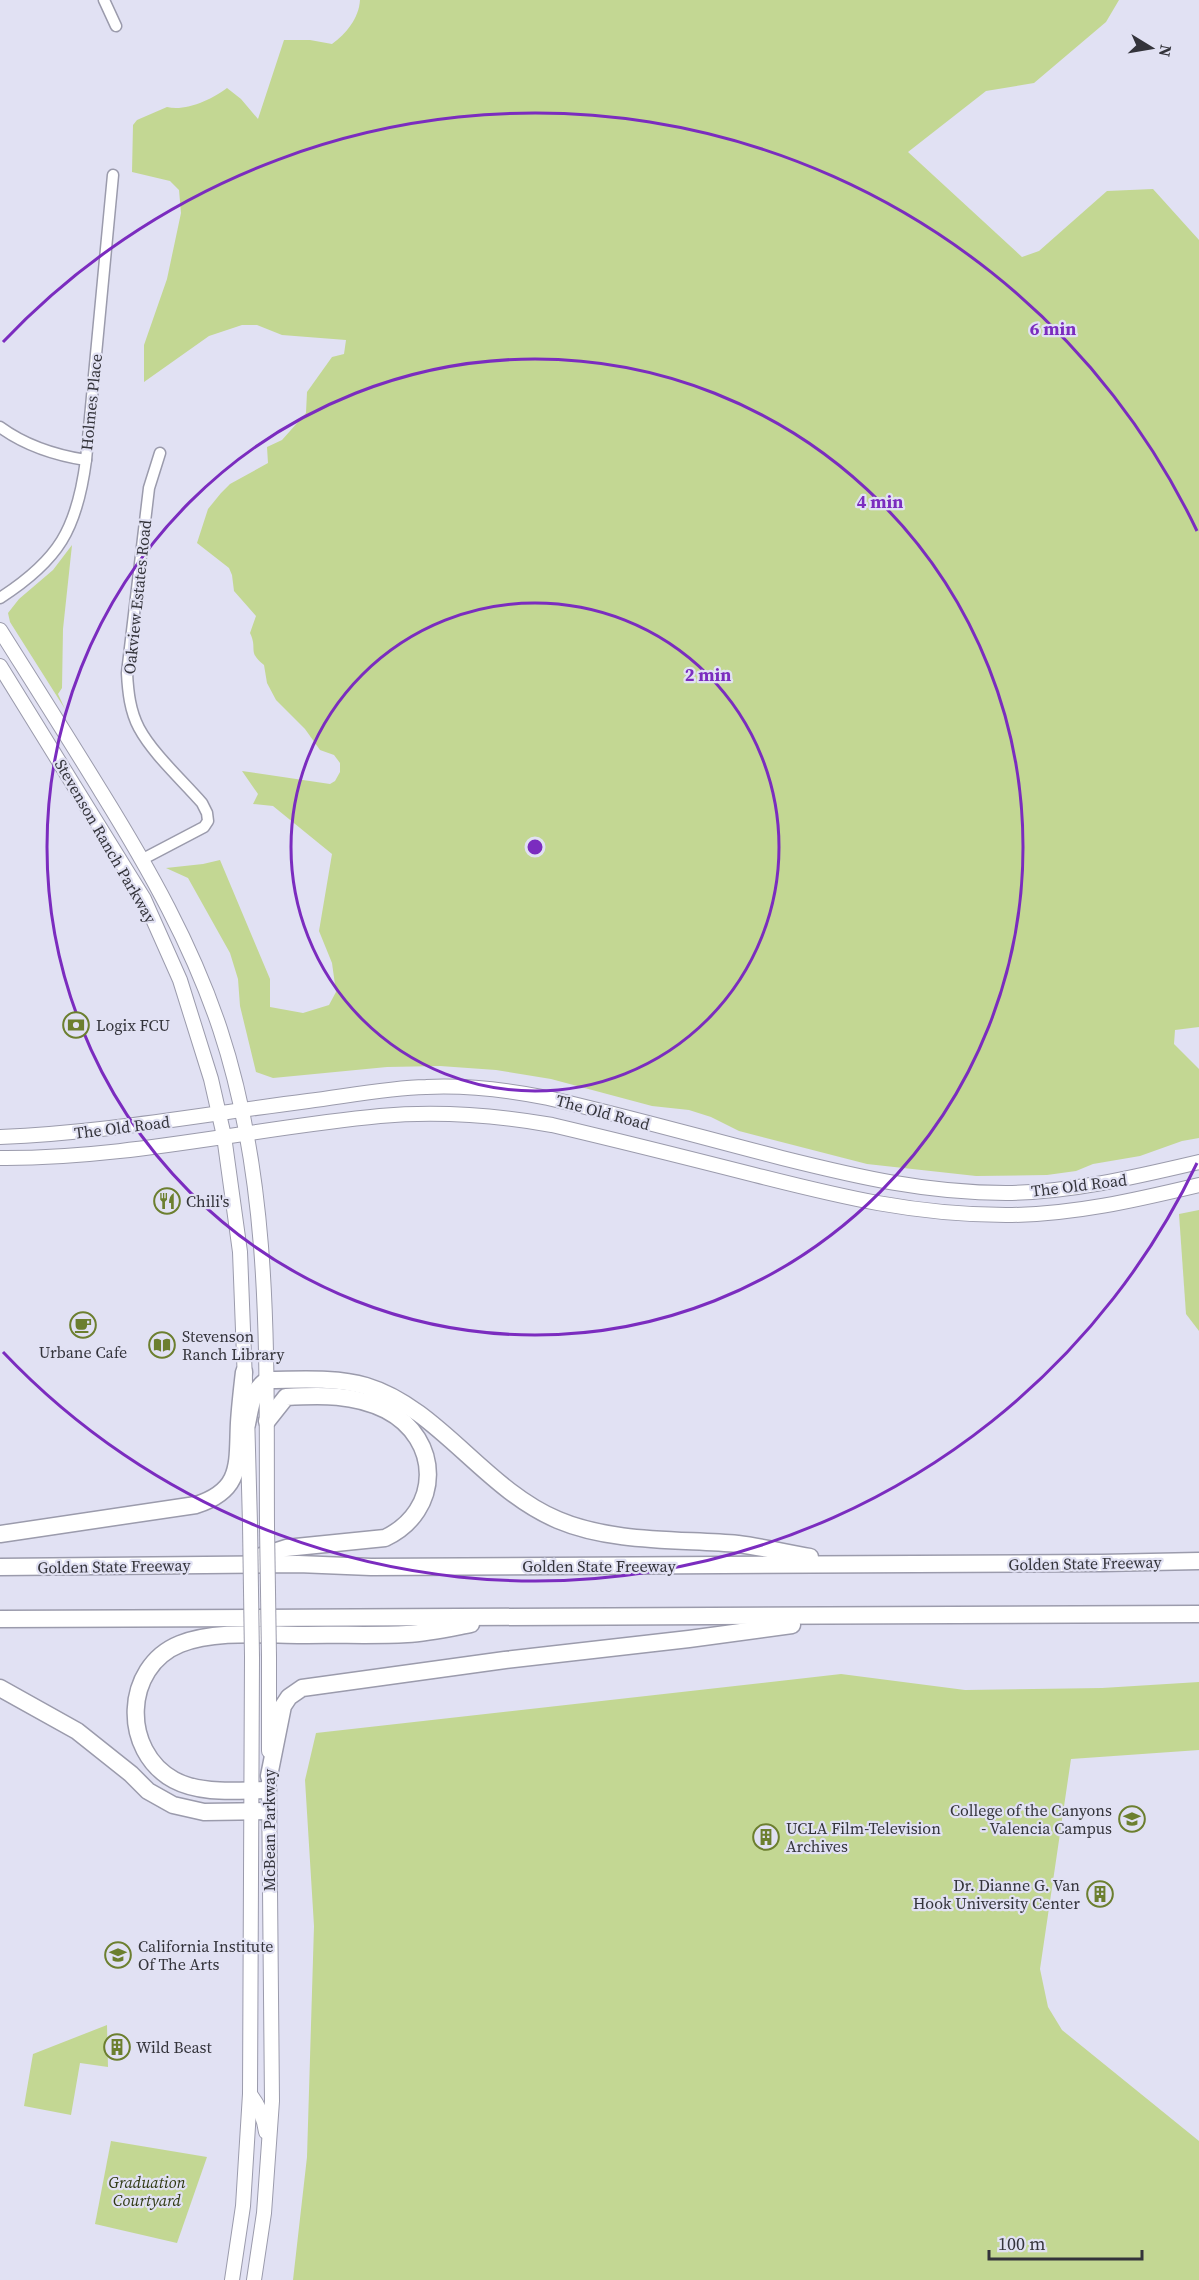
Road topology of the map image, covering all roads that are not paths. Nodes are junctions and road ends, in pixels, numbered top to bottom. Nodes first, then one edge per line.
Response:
1 (104, 0) edge
2 (116, 26) dead end
3 (113, 175) dead end
4 (0, 428) edge
5 (159, 453) dead end
6 (86, 460) junction
7 (0, 598) edge
8 (0, 630) edge
9 (0, 666) edge
10 (143, 859) junction
11 (241, 1110) junction
12 (220, 1113) junction
13 (246, 1133) junction
14 (224, 1136) junction
15 (0, 1137) edge
16 (0, 1158) edge
17 (1199, 1162) edge
18 (1199, 1185) edge
19 (244, 1372) junction
20 (267, 1380) junction
21 (267, 1421) junction
22 (247, 1424) junction
23 (250, 1524) joint
24 (0, 1534) edge
25 (1199, 1561) edge
26 (237, 1564) junction
27 (852, 1564) junction
28 (0, 1567) edge
29 (1199, 1614) edge
30 (524, 1616) junction
31 (853, 1616) junction
32 (0, 1619) edge
33 (0, 1688) edge
34 (263, 1785) junction
35 (260, 1812) junction
36 (250, 2094) junction
37 (268, 2155) junction
38 (232, 2280) edge
39 (254, 2280) edge

1 - 2 street
3 - 6 street, Holmes Place
4 - 6 street
5 - 10 street, Oakview Estates Road
6 - 7 street, Holmes Place
8 - 10 main road, Stevenson Ranch Parkway
9 - 12 main road, Stevenson Ranch Parkway
10 - 11 main road, Stevenson Ranch Parkway
11 - 12 main road, The Old Road
11 - 13 main road, Stevenson Ranch Parkway
11 - 17 main road, The Old Road
12 - 14 main road, Stevenson Ranch Parkway
12 - 15 main road, The Old Road
13 - 14 main road, The Old Road
13 - 18 main road, The Old Road
13 - 20 main road, Stevenson Ranch Parkway
14 - 16 main road, The Old Road
14 - 19 main road, Stevenson Ranch Parkway
19 - 22 main road, Stevenson Ranch Parkway
19 - 24 highway
20 - 21 main road, McBean Parkway
20 - 22 highway
20 - 27 highway
21 - 26 highway
21 - 34 main road, McBean Parkway, bridge
22 - 23 main road, Stevenson Ranch Parkway
23 - 34 main road, McBean Parkway, bridge
25 - 27 highway, Golden State Freeway
26 - 27 highway, Golden State Freeway
26 - 28 highway, Golden State Freeway
29 - 31 highway
30 - 31 highway
30 - 32 highway
30 - 34 highway
31 - 34 highway
33 - 35 highway
34 - 35 main road, McBean Parkway
35 - 36 main road, McBean Parkway
35 - 37 main road, McBean Parkway
36 - 37 main road
36 - 38 main road, McBean Parkway
37 - 39 main road, McBean Parkway

